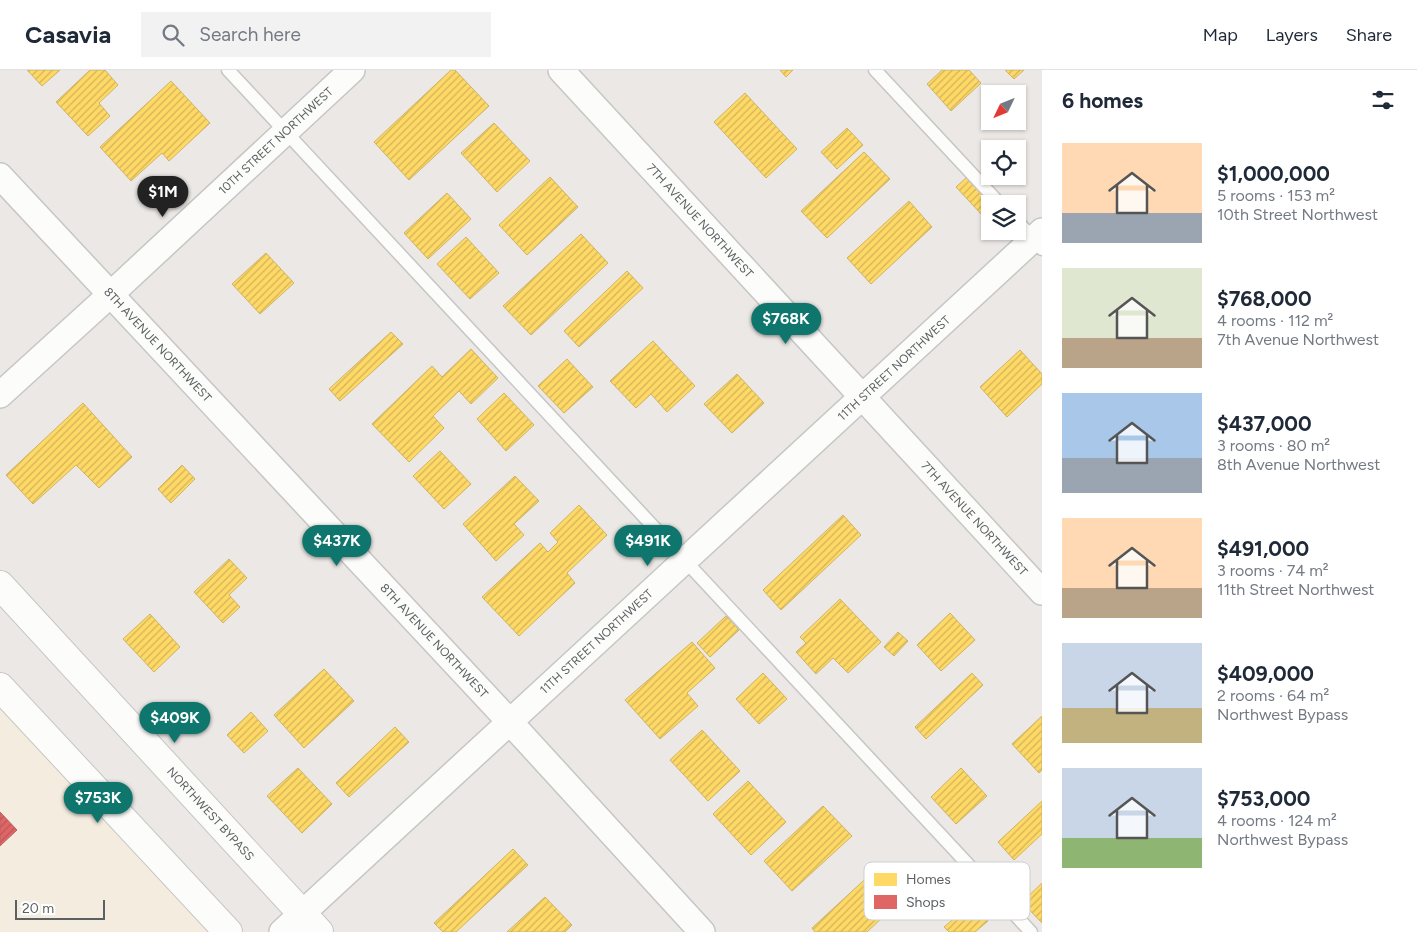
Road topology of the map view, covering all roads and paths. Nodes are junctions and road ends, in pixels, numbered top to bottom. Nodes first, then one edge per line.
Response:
1 (228, 70) edge
2 (352, 70) edge
3 (562, 70) edge
4 (875, 70) edge
5 (285, 132) junction
6 (0, 176) edge
7 (992, 195) edge
8 (1034, 235) edge
9 (111, 294) junction
10 (0, 395) edge
11 (862, 398) junction
12 (686, 560) junction
13 (0, 585) edge
14 (1042, 592) edge
15 (0, 687) edge
16 (509, 721) junction
17 (966, 862) edge
18 (1020, 920) edge
19 (311, 923) edge
20 (228, 932) edge
21 (282, 932) edge
22 (702, 932) edge
23 (1031, 932) edge

1 - 5 lane
2 - 5 street, 10TH STREET NORTHWEST
3 - 11 street, 7TH AVENUE NORTHWEST
4 - 7 lane
5 - 9 street, 10TH STREET NORTHWEST
5 - 12 lane
6 - 9 street, 8TH AVENUE NORTHWEST
8 - 11 street, 11TH STREET NORTHWEST
9 - 10 street, 10TH STREET NORTHWEST
9 - 16 street, 8TH AVENUE NORTHWEST
11 - 12 street, 11TH STREET NORTHWEST
11 - 14 street, 7TH AVENUE NORTHWEST
12 - 16 street, 11TH STREET NORTHWEST
12 - 17 lane
13 - 19 main road, NORTHWEST BYPASS
15 - 20 main road
16 - 19 street, 11TH STREET NORTHWEST
16 - 22 street, 8TH AVENUE NORTHWEST
18 - 23 lane
19 - 21 street, 11TH STREET NORTHWEST

